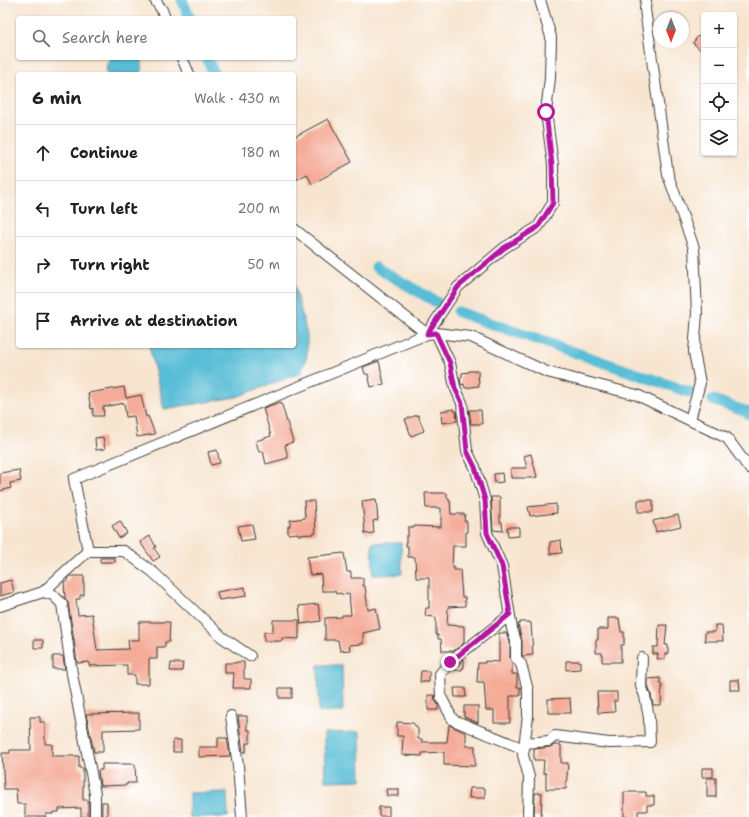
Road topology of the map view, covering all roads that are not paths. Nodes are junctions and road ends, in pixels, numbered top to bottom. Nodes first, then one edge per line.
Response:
1 (155, 0) edge
2 (540, 0) edge
3 (647, 3) edge
4 (164, 16) edge
5 (183, 60) edge
6 (188, 72) edge
7 (296, 231) edge
8 (431, 334) junction
9 (690, 420) junction
10 (749, 468) edge
11 (88, 551) junction
12 (43, 592) junction
13 (0, 606) edge
14 (510, 614) junction
15 (250, 656) dead end
16 (642, 658) dead end
17 (231, 716) dead end
18 (524, 746) junction
19 (96, 817) edge
20 (242, 817) edge
21 (528, 817) edge

1 - 4 street
2 - 8 street
3 - 9 street
5 - 6 street
7 - 8 street
8 - 9 street
8 - 11 street
8 - 14 street
9 - 10 street
11 - 12 street
11 - 15 street
12 - 13 street
12 - 19 street
14 - 18 street
14 - 18 street
16 - 18 street
17 - 20 street
18 - 21 street

